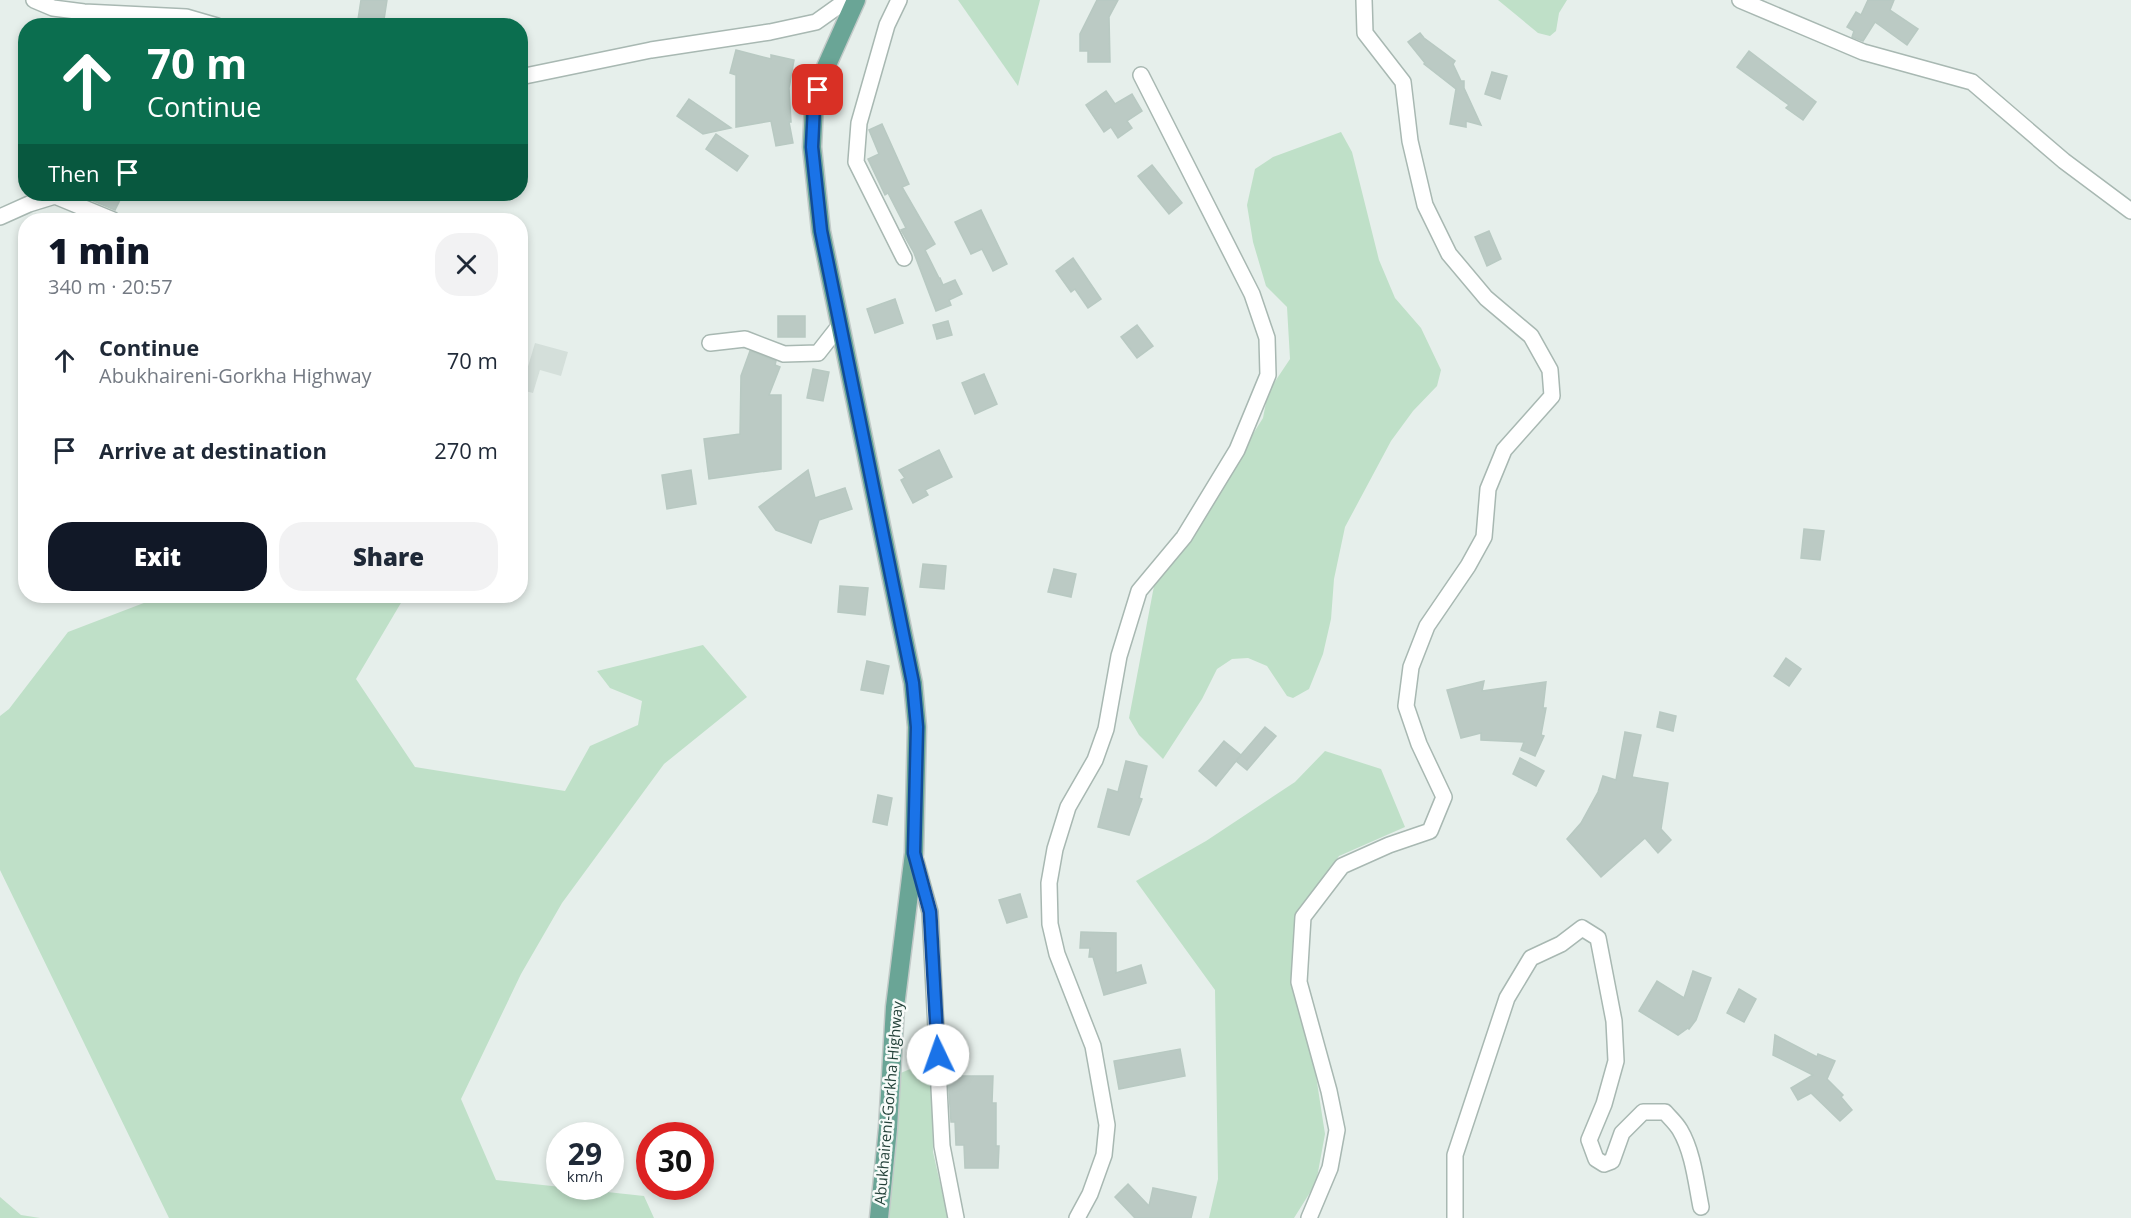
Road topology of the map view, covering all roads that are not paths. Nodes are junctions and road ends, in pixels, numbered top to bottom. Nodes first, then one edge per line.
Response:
1 (34, 0) edge
2 (847, 0) edge
3 (856, 0) edge
4 (898, 0) edge
5 (1364, 0) edge
6 (1740, 0) edge
7 (192, 18) edge
8 (528, 75) edge
9 (1141, 75) dead end
10 (39, 201) edge
11 (68, 201) edge
12 (2131, 211) edge
13 (96, 213) edge
14 (0, 217) edge
15 (904, 258) dead end
16 (840, 325) junction
17 (710, 343) dead end
18 (914, 853) junction
19 (1701, 1207) dead end
20 (879, 1218) edge
21 (956, 1218) edge
22 (1077, 1218) edge
23 (1309, 1218) edge
24 (1455, 1218) edge

1 - 7 street
2 - 8 street
3 - 16 main road, Abukhaireni-Gorkha Highway
4 - 15 street
5 - 23 street
6 - 12 street
9 - 22 street
10 - 14 street
11 - 13 street
16 - 17 street
16 - 18 main road, Abukhaireni-Gorkha Highway
18 - 20 main road, Abukhaireni-Gorkha Highway
18 - 21 street
19 - 24 street

